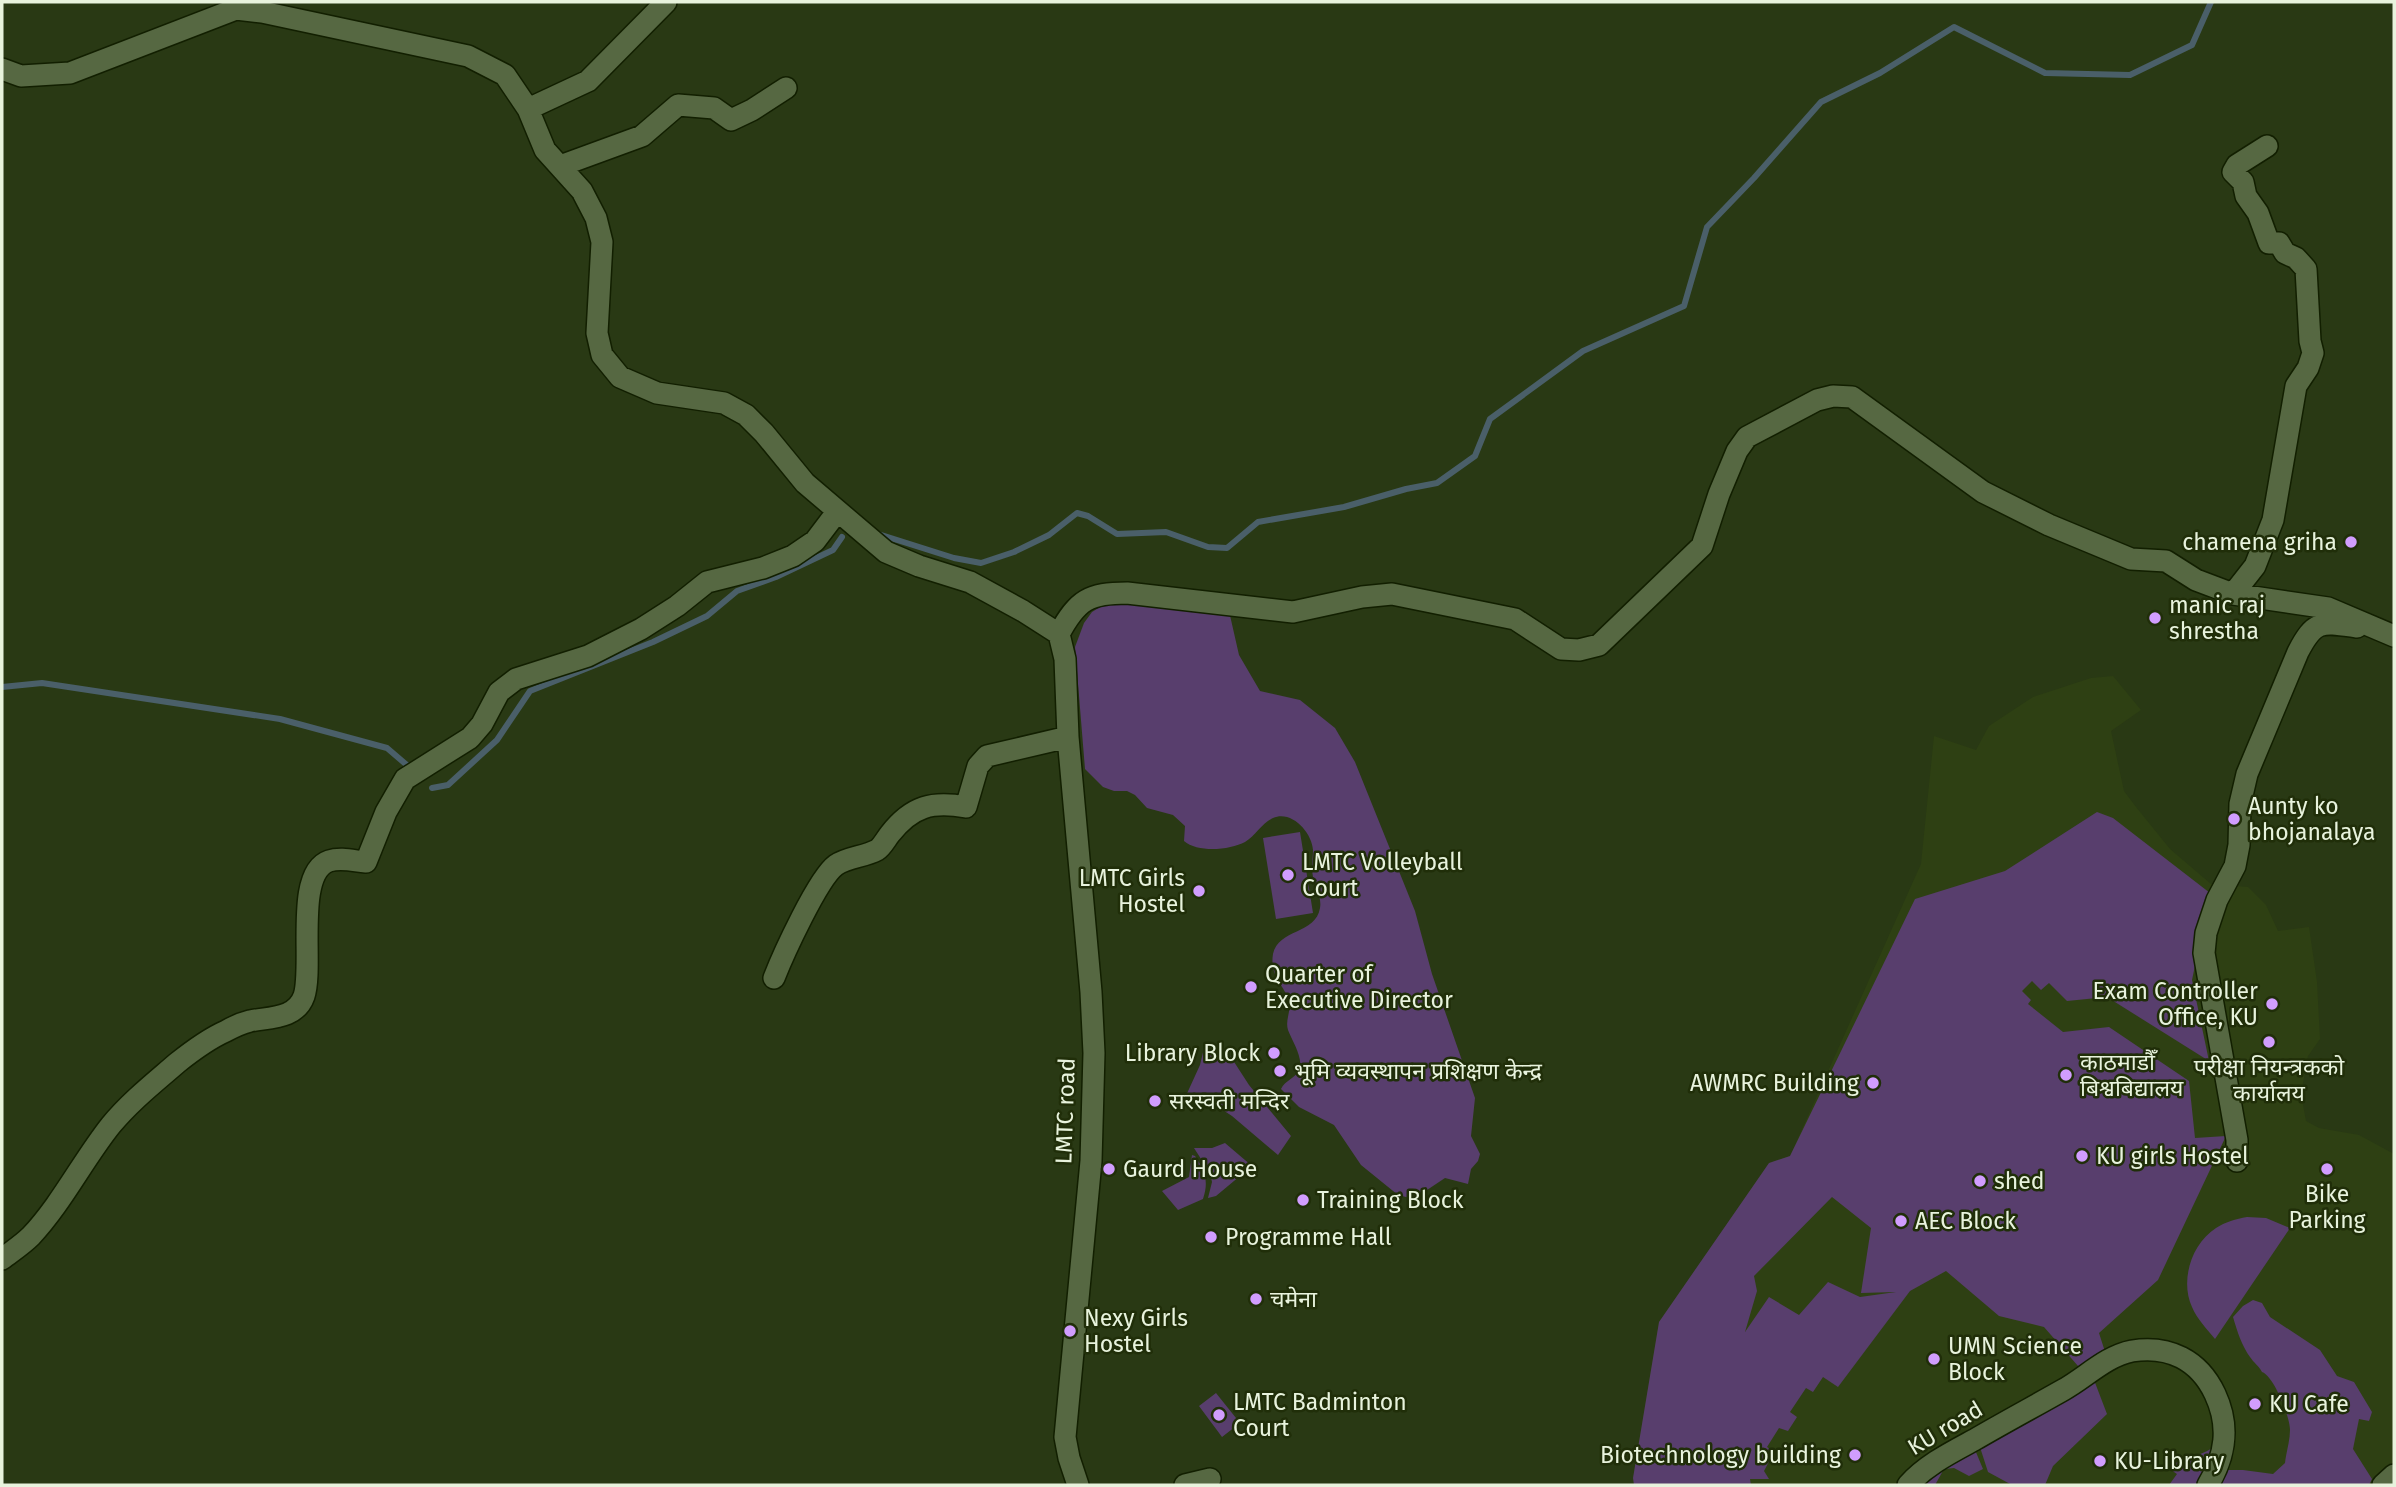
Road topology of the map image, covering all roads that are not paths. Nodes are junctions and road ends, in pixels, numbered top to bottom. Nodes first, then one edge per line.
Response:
1 (666, 2) edge
2 (235, 5) edge
3 (2, 69) edge
4 (786, 88) dead end
5 (528, 110) junction
6 (2267, 146) dead end
7 (560, 166) junction
8 (840, 514) junction
9 (2233, 594) junction
10 (2388, 633) edge
11 (1059, 634) junction
12 (1068, 737) junction
13 (774, 978) dead end
14 (2237, 1161) dead end
15 (2, 1259) edge
16 (2394, 1475) edge
17 (1210, 1479) dead end
18 (1078, 1485) edge
19 (1185, 1485) edge
20 (1908, 1485) edge
21 (2208, 1485) edge
22 (2383, 1485) edge

1 - 5 street
2 - 3 street
2 - 5 street
4 - 7 street
5 - 7 street
6 - 9 street
7 - 8 street
8 - 11 street
8 - 15 street
9 - 10 street
9 - 11 street
10 - 14 street
11 - 12 street, LMTC road
12 - 13 street
12 - 18 street, LMTC road
16 - 22 street
17 - 19 street
20 - 21 street, KU road

